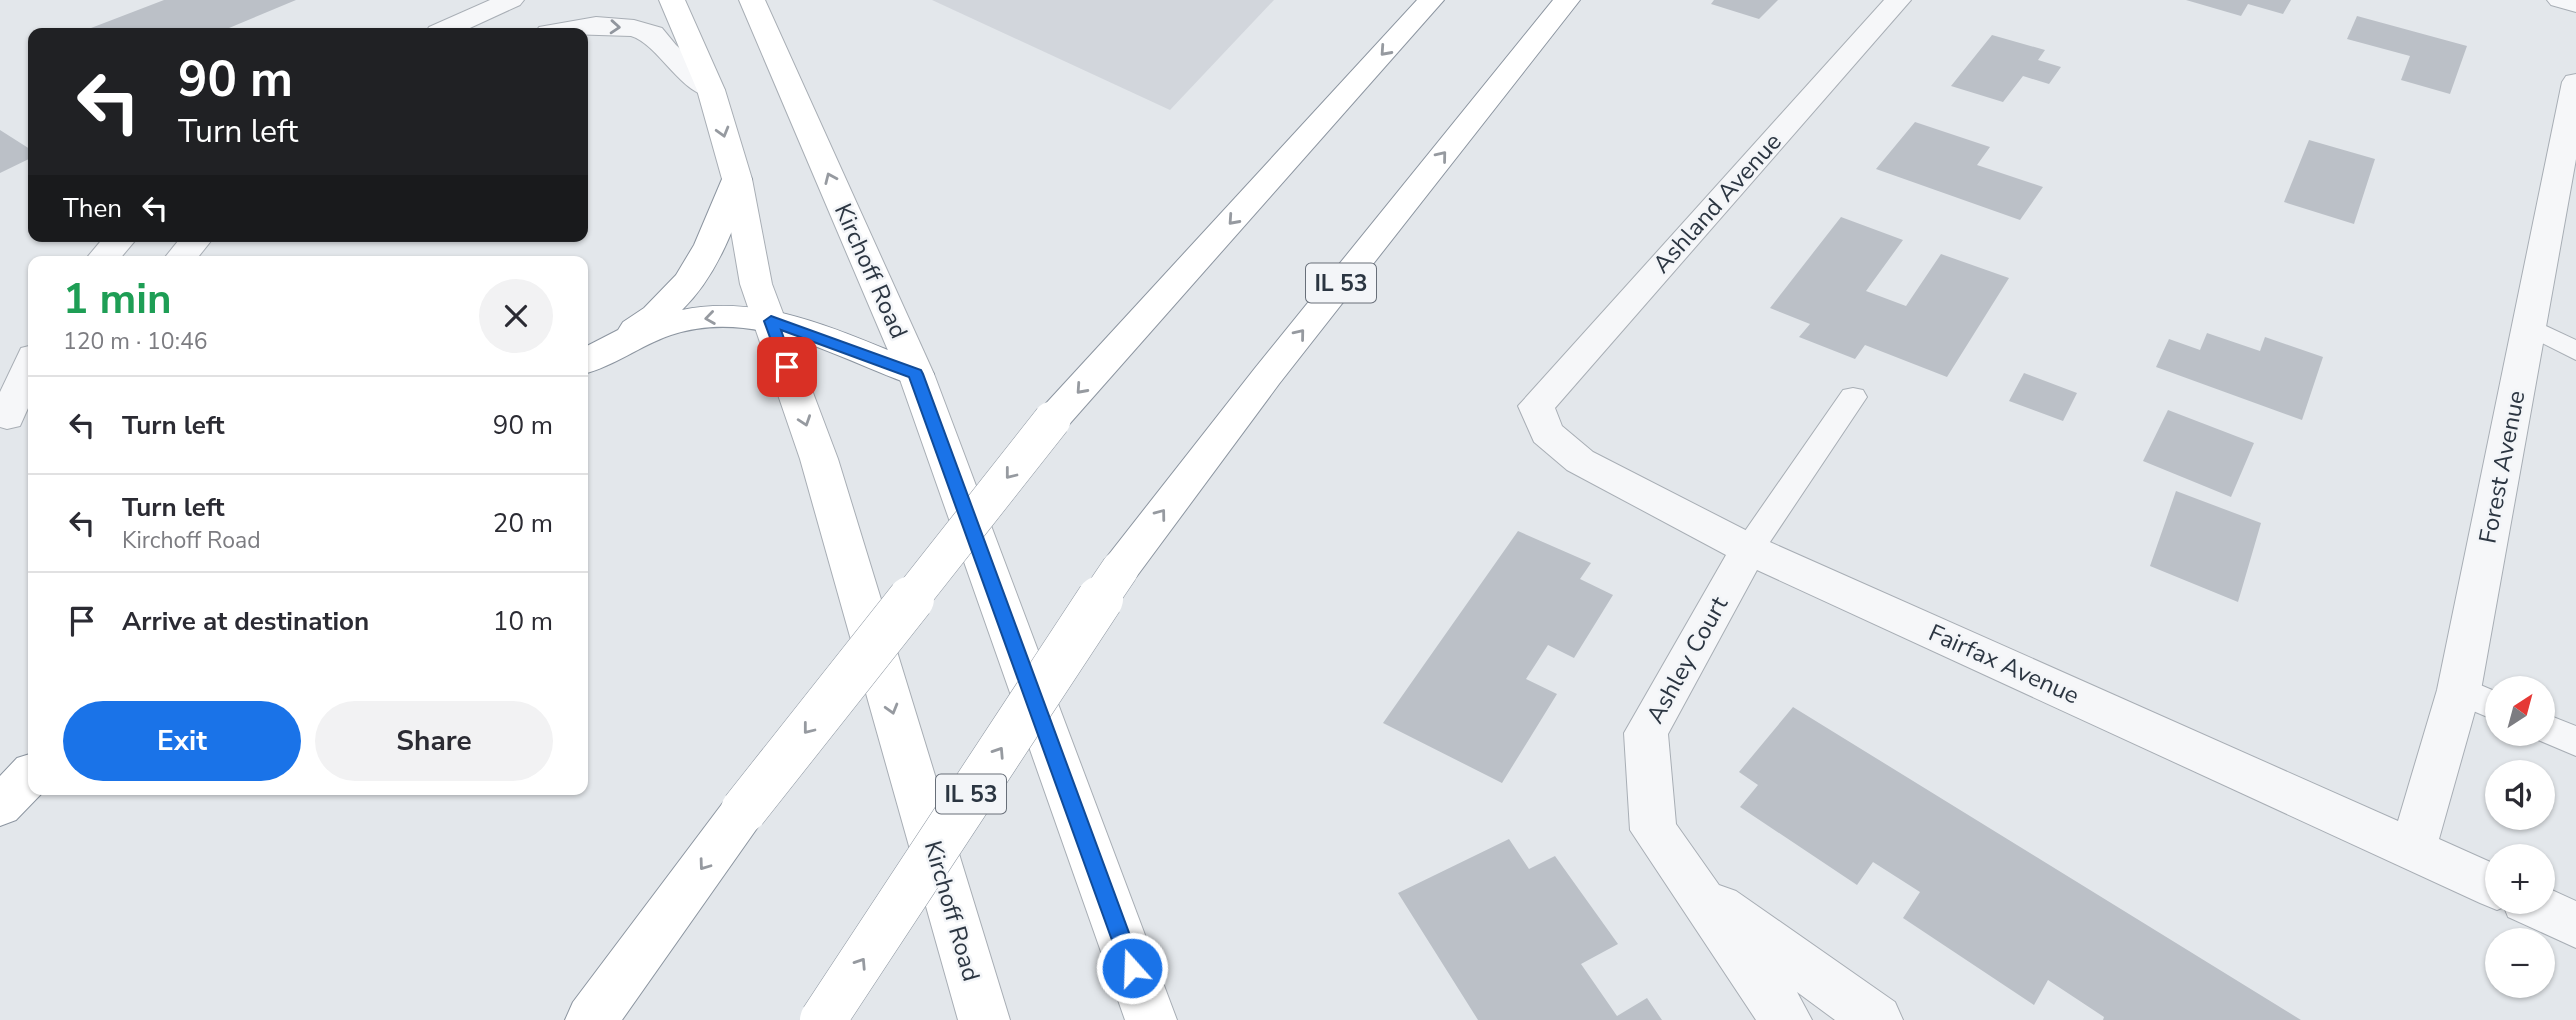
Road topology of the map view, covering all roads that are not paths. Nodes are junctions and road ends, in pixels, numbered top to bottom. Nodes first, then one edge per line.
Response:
1 (511, 0) edge
2 (596, 0) edge
3 (672, 0) edge
4 (752, 0) edge
5 (1431, 0) edge
6 (1567, 0) edge
7 (1898, 0) edge
8 (2560, 0) edge
9 (2576, 4) edge
10 (449, 28) edge
11 (535, 28) edge
12 (578, 28) edge
13 (2576, 82) edge
14 (711, 90) junction
15 (737, 179) junction
16 (117, 242) edge
17 (194, 242) edge
18 (105, 256) edge
19 (182, 256) edge
20 (771, 321) junction
21 (2529, 326) junction
22 (2576, 351) edge
23 (596, 355) edge
24 (28, 370) edge
25 (916, 374) junction
26 (1853, 397) dead end
27 (1536, 406) joint
28 (13, 413) edge
29 (1749, 549) junction
30 (2459, 690) junction
31 (2485, 702) edge
32 (2555, 732) edge
33 (2576, 742) edge
34 (28, 777) edge
35 (0, 806) edge
36 (2413, 848) junction
37 (2485, 882) edge
38 (1694, 890) junction
39 (2553, 914) edge
40 (2576, 925) edge
41 (591, 1020) edge
42 (823, 1020) edge
43 (984, 1020) edge
44 (1151, 1020) edge
45 (1786, 1020) edge
46 (1877, 1020) edge

1 - 10 street
2 - 11 street
3 - 14 main road, Kirchoff Road
25 -> 4 main road, Kirchoff Road
5 -> 41 main road, bridge
42 -> 6 main road, IL 53, bridge
7 - 27 street, Ashland Avenue
8 - 9 street
12 -> 14 street
13 - 21 street, Forest Avenue
14 -> 15 main road, Kirchoff Road
15 - 20 main road, Kirchoff Road
15 - 23 main road
16 - 18 street
17 - 19 street
20 -> 23 main road
20 - 25 main road
20 -> 43 main road, Kirchoff Road
21 - 22 lane
21 - 30 street, Forest Avenue
24 - 28 street
25 - 44 main road, Kirchoff Road
26 - 29 lane
27 - 29 street, Fairfax Avenue
29 - 36 street, Fairfax Avenue
29 - 38 street, Ashley Court
30 - 31 lane
30 - 36 street, Forest Avenue
32 - 33 lane
34 - 35 main road
36 - 37 street, Fairfax Avenue
38 - 45 street, Ashley Court
38 - 46 street, Ashley Court
39 - 40 street

